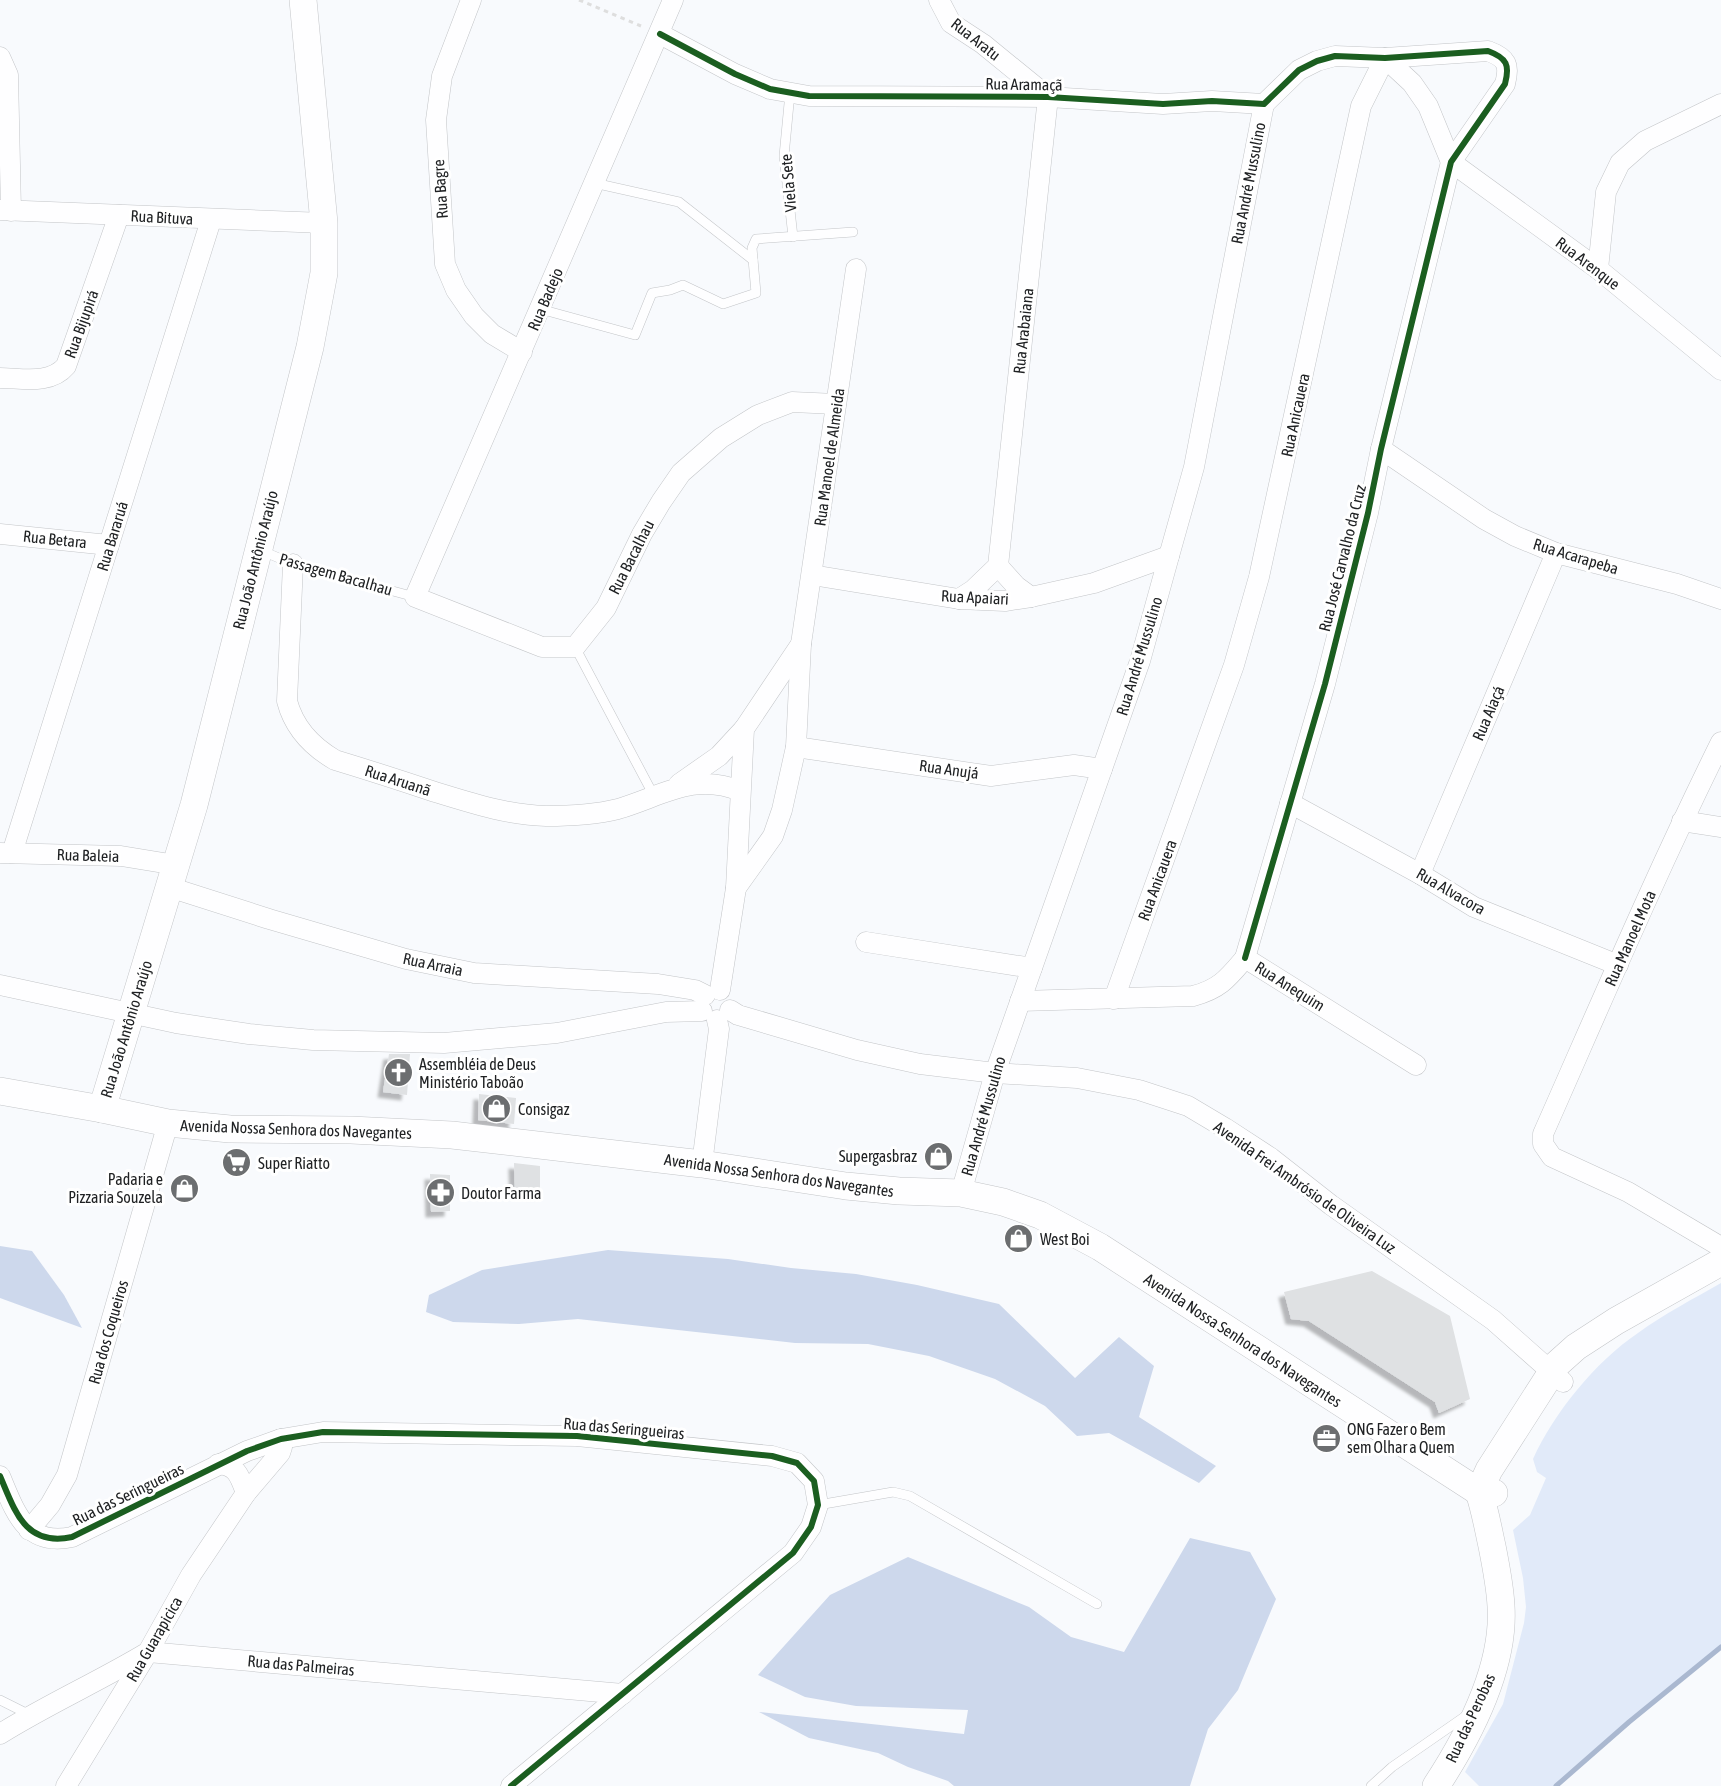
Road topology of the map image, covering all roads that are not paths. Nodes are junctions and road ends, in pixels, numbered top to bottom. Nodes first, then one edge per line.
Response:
1 (303, 0) edge
2 (471, 0) edge
3 (673, 0) edge
4 (939, 0) edge
5 (660, 34) junction
6 (0, 57) edge
7 (1385, 58) junction
8 (790, 93) junction
9 (1048, 97) junction
10 (1264, 104) junction
11 (1721, 104) edge
12 (1451, 162) junction
13 (594, 183) junction
14 (5, 211) edge
15 (119, 215) junction
16 (211, 220) junction
17 (324, 223) junction
18 (853, 232) dead end
19 (793, 237) junction
20 (753, 260) junction
21 (856, 269) dead end
22 (1598, 269) junction
23 (540, 309) junction
24 (522, 352) junction
25 (1721, 370) edge
26 (0, 378) edge
27 (836, 404) junction
28 (1381, 449) junction
29 (0, 534) edge
30 (110, 545) junction
31 (257, 549) junction
32 (1556, 552) junction
33 (1169, 556) junction
34 (293, 564) junction
35 (998, 566) junction
36 (812, 575) junction
37 (415, 597) junction
38 (1032, 597) junction
39 (959, 599) junction
40 (1721, 599) edge
41 (801, 645) junction
42 (575, 647) junction
43 (744, 729) junction
44 (1721, 742) edge
45 (796, 747) junction
46 (1102, 769) junction
47 (740, 791) junction
48 (663, 793) junction
49 (1290, 803) junction
50 (1682, 821) junction
51 (1721, 827) edge
52 (6, 853) edge
53 (1420, 873) junction
54 (172, 876) junction
55 (736, 888) junction
56 (866, 942) dead end
57 (1245, 958) junction
58 (1618, 965) junction
59 (1032, 968) junction
60 (0, 985) edge
61 (1114, 999) junction
62 (1020, 1001) junction
63 (715, 1005) junction
64 (132, 1013) junction
65 (1416, 1065) dead end
66 (995, 1073) junction
67 (0, 1091) edge
68 (102, 1109) junction
69 (168, 1123) junction
70 (702, 1164) junction
71 (961, 1193) junction
72 (1721, 1247) edge
73 (1721, 1262) edge
74 (1721, 1280) edge
75 (1557, 1376) junction
76 (282, 1439) junction
77 (219, 1464) junction
78 (0, 1476) edge
79 (246, 1493) junction
80 (1486, 1497) junction
81 (818, 1505) junction
82 (29, 1530) junction
83 (1097, 1604) dead end
84 (148, 1652) junction
85 (623, 1694) junction
86 (0, 1700) edge
87 (1479, 1707) junction
88 (30, 1715) junction
89 (0, 1734) edge
90 (66, 1786) edge
91 (511, 1786) edge
92 (1371, 1786) edge
93 (1436, 1786) edge

1 - 17 main road, Rua João Antônio Araújo
2 - 24 street, Rua Bagre
3 - 5 street, Rua Badejo
4 - 9 street, Rua Aratu
5 - 8 street, Rua Aramaçã
5 - 13 street, Rua Badejo
6 - 14 street
7 - 10 street
7 - 12 street
7 - 12 street
7 - 61 street, Rua Anicauera
8 - 9 street, Rua Aramaçã
8 - 19 lane, Viela Sete
9 - 10 street, Rua Aramaçã
9 - 35 street, Rua Arabaiana
10 - 33 street, Rua André Mussulino
11 - 22 street
12 - 22 street, Rua Arenque
12 - 28 street, Rua José Carvalho da Cruz
13 - 20 lane
13 - 23 street, Rua Badejo
14 - 15 street, Rua Bituva
15 - 16 street, Rua Bituva
15 - 26 street, Rua Bijupirá
16 - 17 street, Rua Bituva
16 - 30 street, Rua Bararuá
17 - 31 main road, Rua João Antônio Araújo
18 - 19 lane
19 - 20 lane
20 - 23 lane
21 - 27 street, Rua Manoel de Almeida
22 - 25 street, Rua Arenque
23 - 24 street, Rua Badejo
24 - 37 street, Rua Badejo
27 - 36 street, Rua Manoel de Almeida
27 - 42 street, Rua Bacalhau
28 - 32 street, Rua Acarapeba
28 - 49 street, Rua José Carvalho da Cruz
29 - 30 street, Rua Betara
30 - 52 street, Rua Bararuá
31 - 34 lane, Passagem Bacalhau
31 - 54 main road, Rua João Antônio Araújo
32 - 40 street, Rua Acarapeba
32 - 53 street, Rua Aiaçá
33 - 38 street, Rua Apaiari
33 - 46 street, Rua André Mussulino
34 - 37 lane, Passagem Bacalhau
34 - 48 street, Rua Aruanã
35 - 38 street
35 - 39 street
36 - 39 street, Rua Apaiari
36 - 41 street, Rua Manoel de Almeida
37 - 42 street
38 - 39 street, Rua Apaiari
41 - 43 street, Rua Manoel de Almeida
41 - 45 street, Rua Manoel de Almeida
42 - 48 lane
43 - 47 street, Rua Manoel de Almeida
43 - 48 street, Rua Aruanã
44 - 50 street, Rua Manoel Mota
45 - 46 street, Rua Anujá
45 - 55 street, Rua Manoel de Almeida
46 - 59 street, Rua André Mussulino
47 - 48 street, Rua Aruanã
47 - 55 street, Rua Manoel de Almeida
49 - 53 street, Rua Alvacora
49 - 57 street, Rua José Carvalho da Cruz
50 - 51 street
50 - 58 street, Rua Manoel Mota
52 - 54 street, Rua Baleia
53 - 58 street, Rua Alvacora
54 - 63 street, Rua Arraia
54 - 64 main road, Rua João Antônio Araújo
55 - 63 street, Rua Manoel de Almeida
56 - 59 street
57 - 61 street, Rua Anequim
57 - 65 street, Rua Anequim
58 - 72 street, Rua Manoel Mota
59 - 62 street, Rua André Mussulino
60 - 64 street, Avenida Frei Ambrósio de Oliveira Luz
61 - 62 street, Rua Anequim
62 - 66 street, Rua André Mussulino
63 - 64 street, Avenida Frei Ambrósio de Oliveira Luz
63 - 66 street, Avenida Frei Ambrósio de Oliveira Luz
63 - 70 street, Rua Manoel de Almeida
64 - 68 main road, Rua João Antônio Araújo
66 - 71 street, Rua André Mussulino
66 - 75 street, Avenida Frei Ambrósio de Oliveira Luz
67 - 68 main road, Avenida Nossa Senhora dos Navegantes
68 - 69 main road, Avenida Nossa Senhora dos Navegantes
69 - 70 main road, Avenida Nossa Senhora dos Navegantes
69 - 82 street, Rua dos Coqueiros
70 - 71 main road, Avenida Nossa Senhora dos Navegantes
71 - 80 main road, Avenida Nossa Senhora dos Navegantes
73 - 75 main road
74 - 75 main road
75 - 80 main road
76 - 77 street, Rua das Seringueiras
76 - 79 street, Rua Guarapicica
76 - 81 street, Rua das Seringueiras
77 - 79 street
77 - 82 street, Rua das Seringueiras
78 - 82 street
79 - 84 street, Rua Guarapicica
80 - 87 main road, Rua das Perobas
81 - 83 lane
81 - 85 street
84 - 85 street, Rua das Palmeiras
84 - 88 street
84 - 90 street, Rua Guarapicica
85 - 91 street
86 - 88 lane
87 - 92 lane
87 - 93 main road, Rua das Perobas
88 - 89 street

